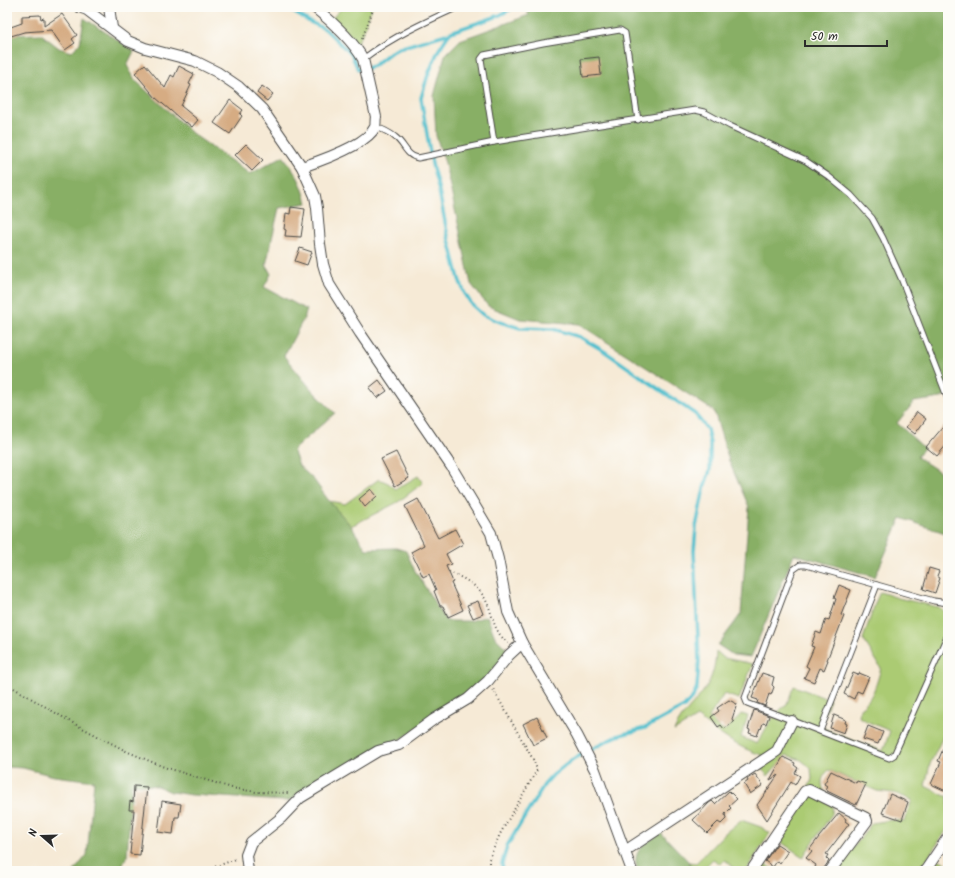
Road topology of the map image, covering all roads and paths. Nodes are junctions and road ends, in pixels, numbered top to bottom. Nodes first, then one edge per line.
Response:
1 (79, 7) edge
2 (109, 7) edge
3 (314, 7) edge
4 (374, 7) edge
5 (458, 7) edge
6 (112, 28) junction
7 (356, 48) junction
8 (363, 58) junction
9 (638, 120) junction
10 (375, 127) junction
11 (494, 142) junction
12 (302, 168) junction
13 (948, 399) edge
14 (449, 572) dead end
15 (877, 585) junction
16 (948, 603) edge
17 (948, 634) edge
18 (519, 646) junction
19 (488, 681) junction
20 (7, 684) edge
21 (792, 721) junction
22 (820, 731) junction
23 (300, 798) junction
24 (948, 837) edge
25 (625, 851) junction
26 (246, 855) junction
27 (204, 871) edge
28 (248, 871) edge
29 (489, 871) edge
30 (632, 871) edge
31 (751, 871) edge
32 (830, 871) edge
33 (925, 871) edge

1 - 6 street
2 - 6 street
3 - 7 street
4 - 7 path
5 - 8 lane
6 - 12 street
7 - 8 street
8 - 10 street
9 - 11 lane
9 - 11 lane
9 - 13 lane
10 - 11 lane
10 - 12 street
12 - 18 street
14 - 18 path
15 - 16 lane
15 - 21 lane
15 - 22 lane
17 - 22 lane
18 - 19 street
18 - 25 street
19 - 23 street
19 - 29 path
20 - 23 path
21 - 22 lane
21 - 25 street
23 - 26 street
24 - 33 street
25 - 30 street
26 - 27 path
26 - 28 street
31 - 32 street

